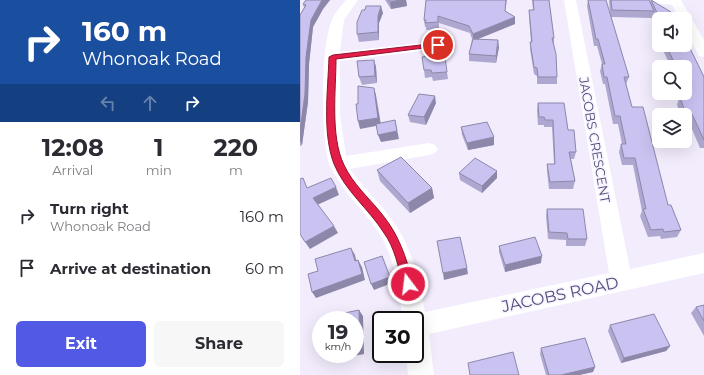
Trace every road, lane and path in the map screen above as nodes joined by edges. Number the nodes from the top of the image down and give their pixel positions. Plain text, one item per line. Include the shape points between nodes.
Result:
1 (352, 0) edge
2 (570, 0) edge
3 (656, 0) edge
4 (438, 45) dead end
5 (704, 53) edge
6 (333, 57) junction
7 (429, 148) dead end
8 (338, 164) junction
9 (704, 263) edge
10 (621, 281) junction
11 (413, 311) edge
12 (424, 320) edge
13 (420, 363) edge
14 (421, 375) edge

1 - 6 street via 338,19
2 - 10 street, JACOBS CRESCENT
3 - 5 street via 676,3
4 - 6 street
6 - 8 street via 333,142
7 - 8 street
8 - 11 street via 350,184 388,230 398,249
9 - 10 street, JACOBS ROAD
10 - 12 street, JACOBS ROAD
13 - 14 street

